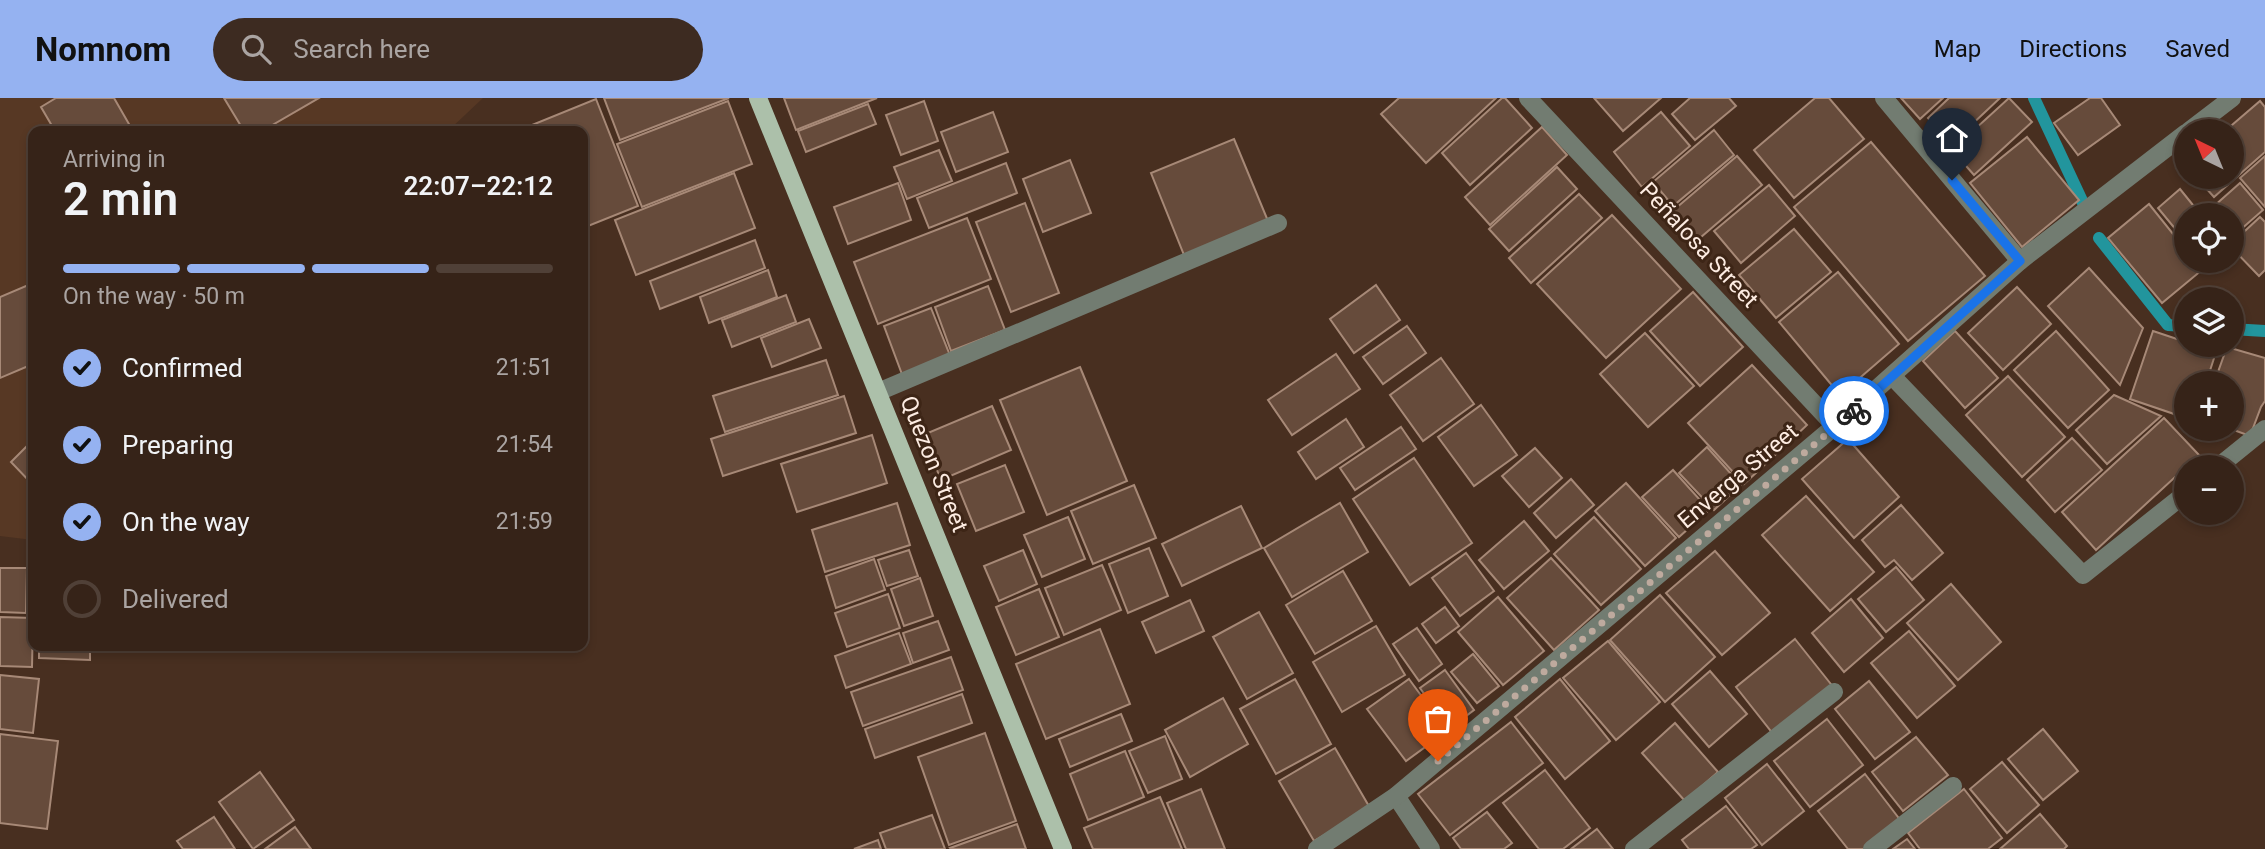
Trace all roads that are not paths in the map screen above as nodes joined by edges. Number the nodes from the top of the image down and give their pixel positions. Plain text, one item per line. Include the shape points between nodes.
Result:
1 (758, 98) edge
2 (1528, 98) edge
3 (1884, 98) edge
4 (2232, 98) edge
5 (2204, 119) edge
6 (2174, 142) edge
7 (1278, 223) dead end
8 (2020, 261) junction
9 (1893, 377) junction
10 (878, 392) junction
11 (1835, 426) junction
12 (2265, 429) edge
13 (2233, 455) edge
14 (2174, 503) edge
15 (1834, 692) dead end
16 (1953, 786) dead end
17 (1396, 796) junction
18 (1063, 849) edge
19 (1317, 849) edge
20 (1431, 849) edge
21 (1634, 849) edge
22 (1872, 849) edge

1 - 10 main road, Quezon Street
2 - 11 street, Peñalosa Street
3 - 8 street
4 - 5 street, Enverga Street
6 - 8 street, Enverga Street
7 - 10 street
8 - 9 street, Enverga Street
9 - 11 street, Enverga Street
9 - 14 street via 2083,575
10 - 18 main road, Quezon Street
11 - 17 street, Enverga Street
12 - 13 street
15 - 21 street
16 - 22 street
17 - 19 street, Enverga Street
17 - 20 street

